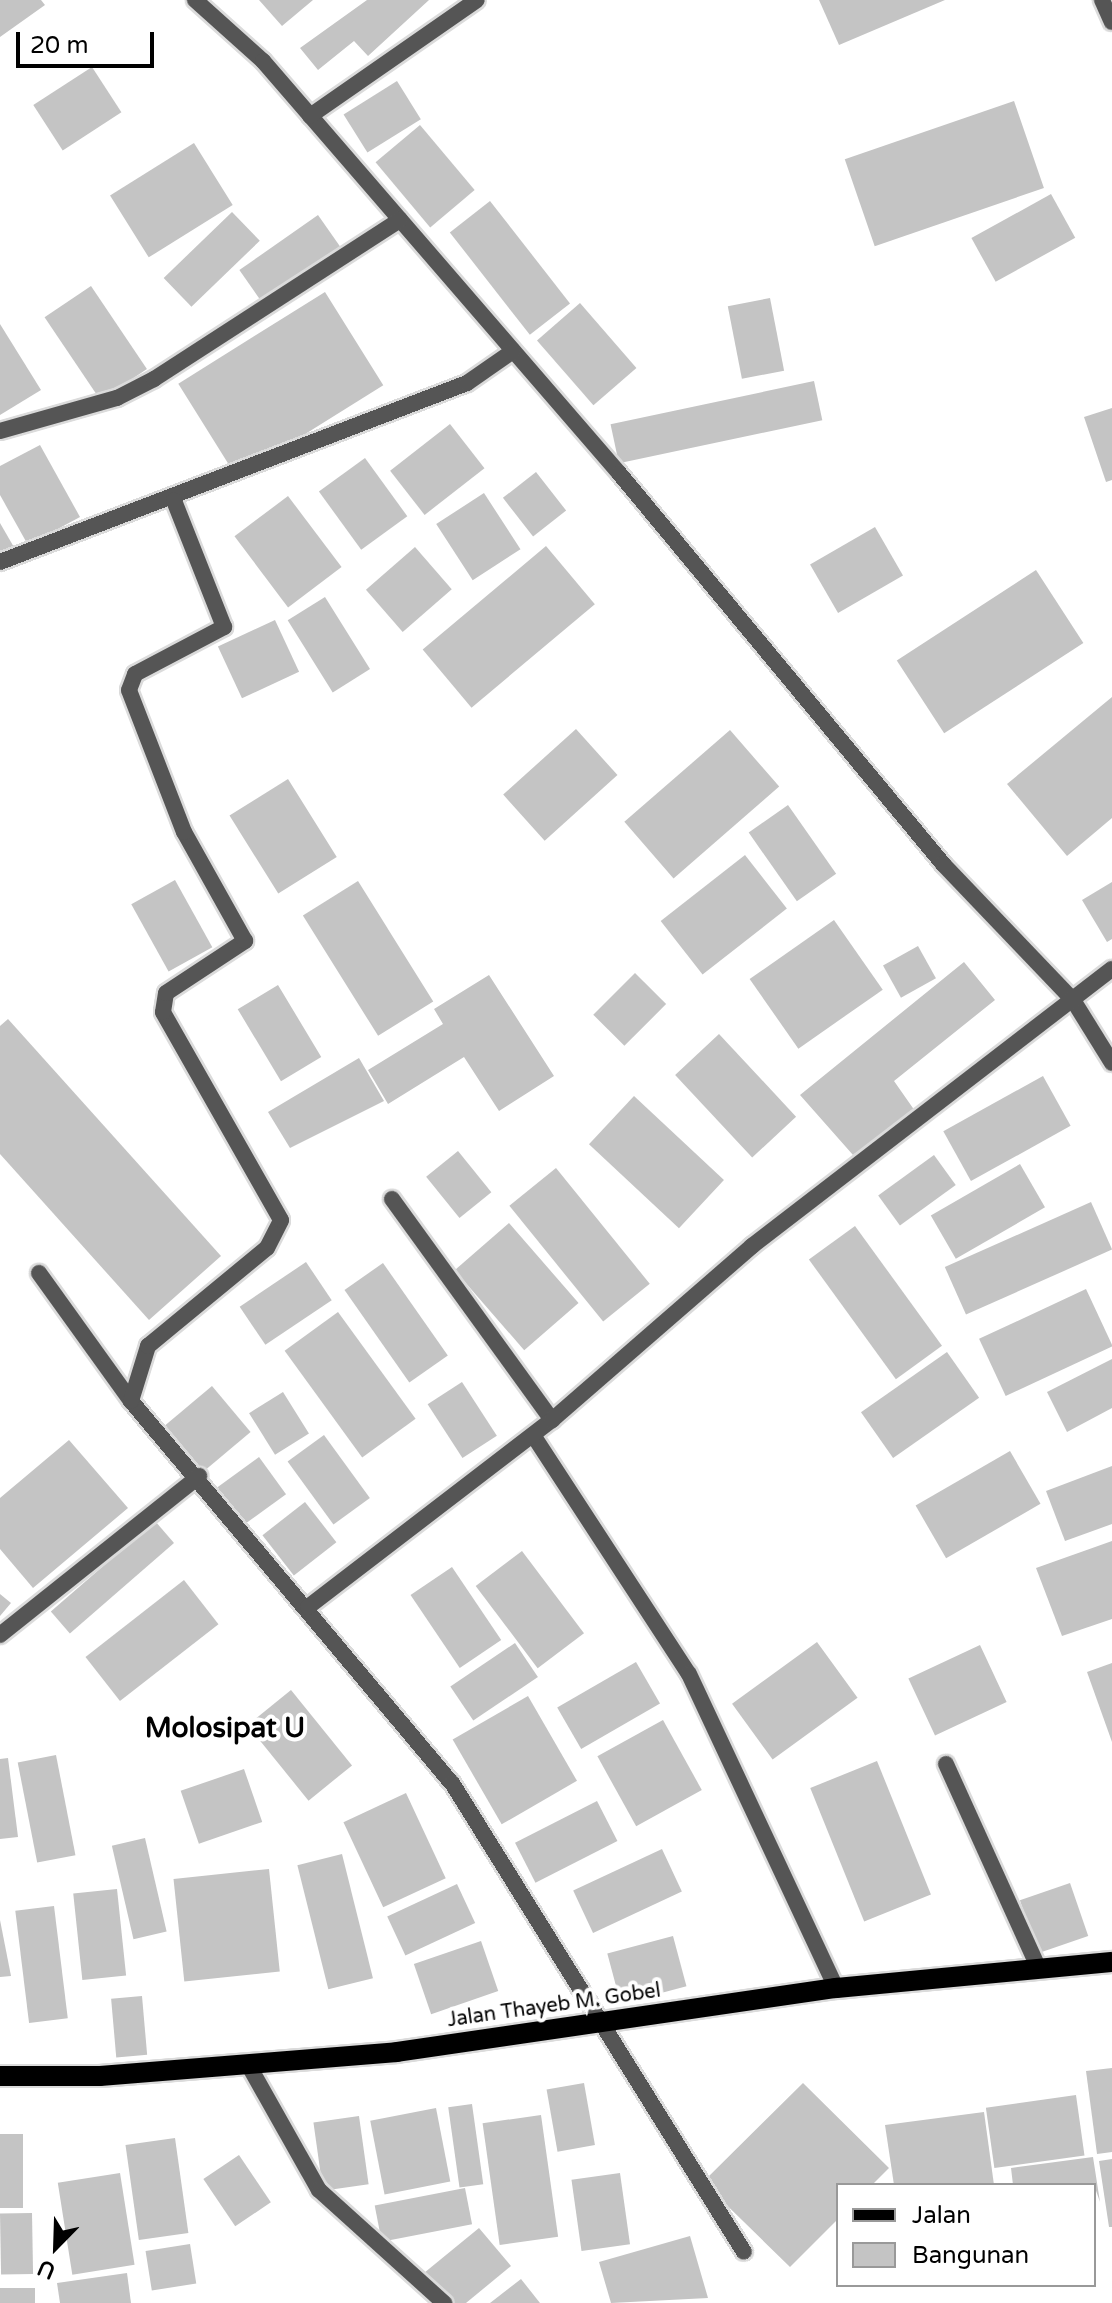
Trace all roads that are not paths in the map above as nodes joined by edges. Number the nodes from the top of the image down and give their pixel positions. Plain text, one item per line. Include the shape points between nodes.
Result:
1 (195, 0) edge
2 (477, 0) edge
3 (1102, 0) edge
4 (1112, 22) edge
5 (310, 116) junction
6 (400, 220) junction
7 (513, 351) junction
8 (0, 431) edge
9 (174, 501) junction
10 (0, 562) edge
11 (1112, 969) edge
12 (1073, 1000) junction
13 (1112, 1063) edge
14 (392, 1199) dead end
15 (39, 1273) dead end
16 (131, 1401) junction
17 (552, 1420) junction
18 (533, 1435) junction
19 (199, 1476) junction
20 (308, 1607) junction
21 (0, 1635) edge
22 (946, 1764) dead end
23 (1112, 1962) edge
24 (1039, 1969) junction
25 (836, 1988) junction
26 (602, 2025) junction
27 (249, 2066) junction
28 (0, 2076) edge
29 (744, 2252) dead end
30 (444, 2303) edge

1 - 5 street
2 - 5 street
3 - 4 street
5 - 6 street
6 - 7 street
6 - 8 street via 154,379 117,398
7 - 9 street via 467,383
7 - 12 street via 943,864
9 - 10 street
9 - 16 street via 224,627 135,674 129,690 184,832 245,941 166,993 163,1012 281,1220 267,1248 148,1346
11 - 12 street
12 - 13 street
12 - 17 street via 752,1246
14 - 17 street
15 - 16 street
16 - 19 street
17 - 18 street
18 - 20 street
18 - 25 street via 689,1674
19 - 20 street
19 - 21 street
20 - 26 street via 452,1783
22 - 24 street
23 - 24 main road, Jalan Thayeb M. Gobel
24 - 25 main road, Jalan Thayeb M. Gobel
25 - 26 main road, Jalan Thayeb M. Gobel
26 - 27 main road, Jalan Thayeb M. Gobel
26 - 29 street
27 - 28 main road, Jalan Thayeb M. Gobel
27 - 30 street via 319,2190

